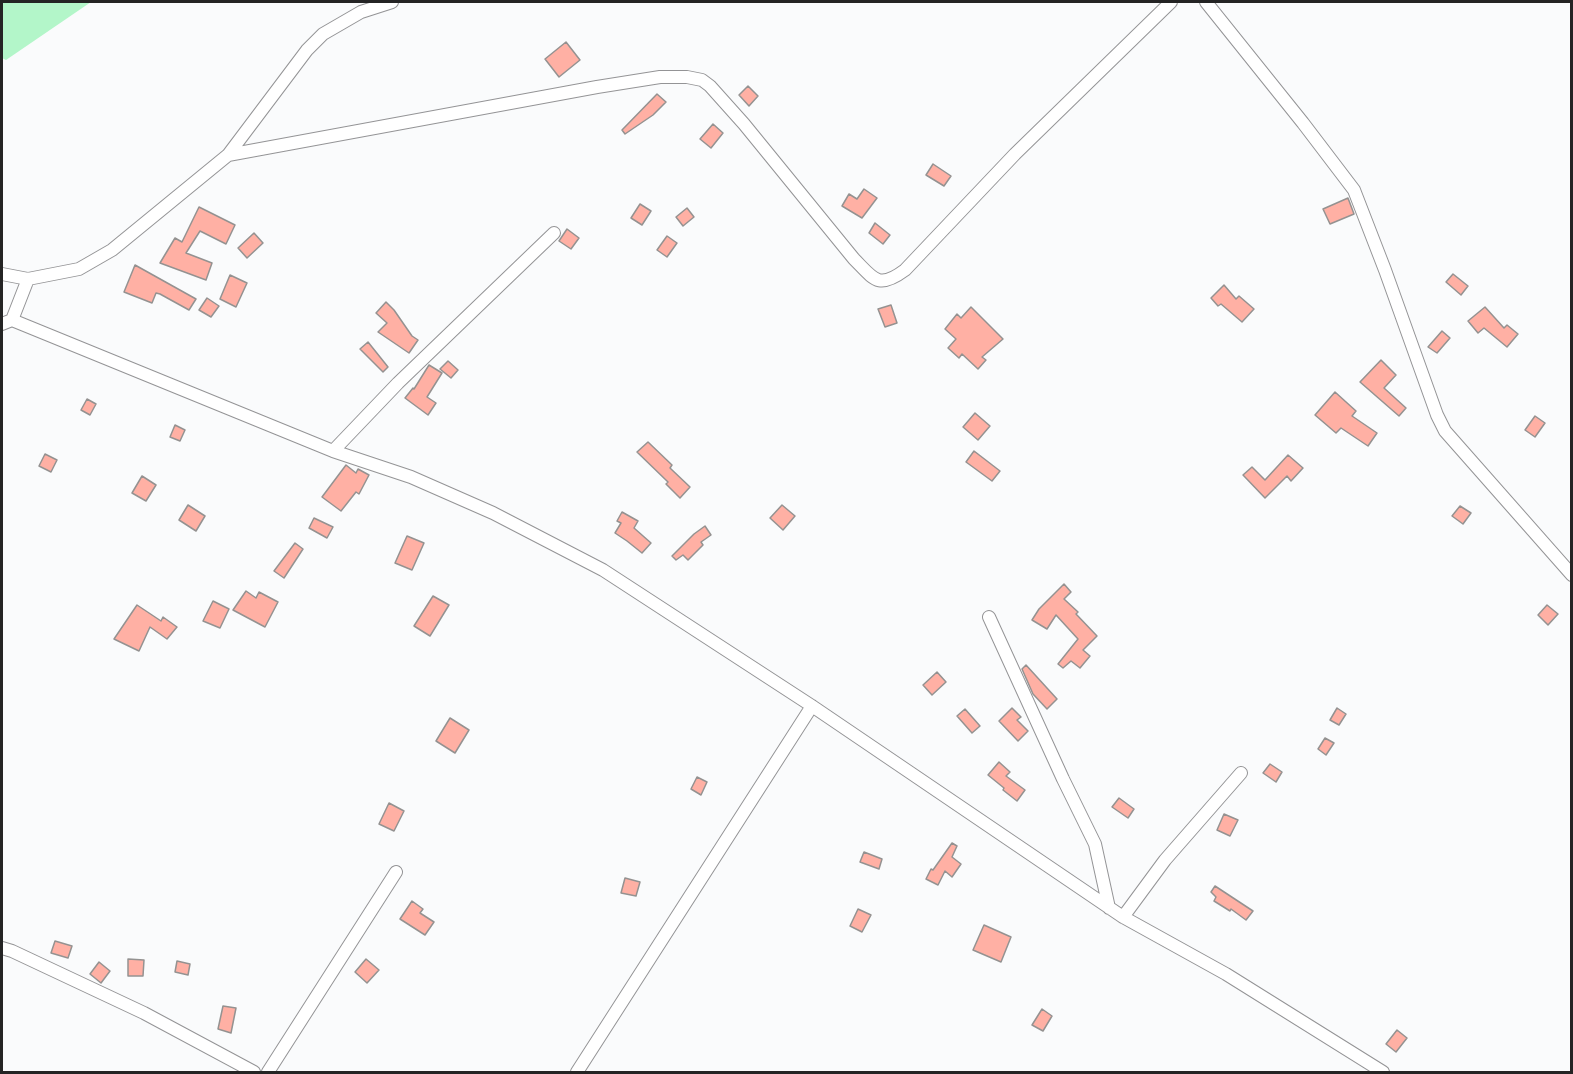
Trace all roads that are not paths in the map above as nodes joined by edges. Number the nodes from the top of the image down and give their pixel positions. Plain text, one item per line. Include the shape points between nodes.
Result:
1 (392, 2) edge
2 (1171, 2) edge
3 (1206, 2) edge
4 (228, 155) junction
5 (554, 233) dead end
6 (2, 274) edge
7 (28, 279) junction
8 (7, 322) edge
9 (333, 451) junction
10 (1572, 575) edge
11 (989, 617) dead end
12 (812, 706) junction
13 (1241, 773) dead end
14 (396, 872) dead end
15 (1109, 908) junction
16 (1123, 917) junction
17 (2, 948) edge
18 (254, 1072) edge
19 (268, 1072) edge
20 (577, 1072) edge
21 (1383, 1072) edge

1 - 4 street via 361,12 323,34
2 - 4 street via 1015,154 904,270 884,282 874,279 854,259 710,86 687,77 597,87
3 - 10 street via 1354,190 1445,431
4 - 7 street via 112,250 79,268
5 - 9 street
6 - 7 street
7 - 8 street
8 - 9 street
9 - 12 street via 411,477 482,508 603,570
11 - 15 street via 1095,844
12 - 15 street
12 - 20 street
13 - 16 street via 1165,860
14 - 19 street
15 - 16 street
16 - 21 street via 1226,974
17 - 18 street via 144,1013

